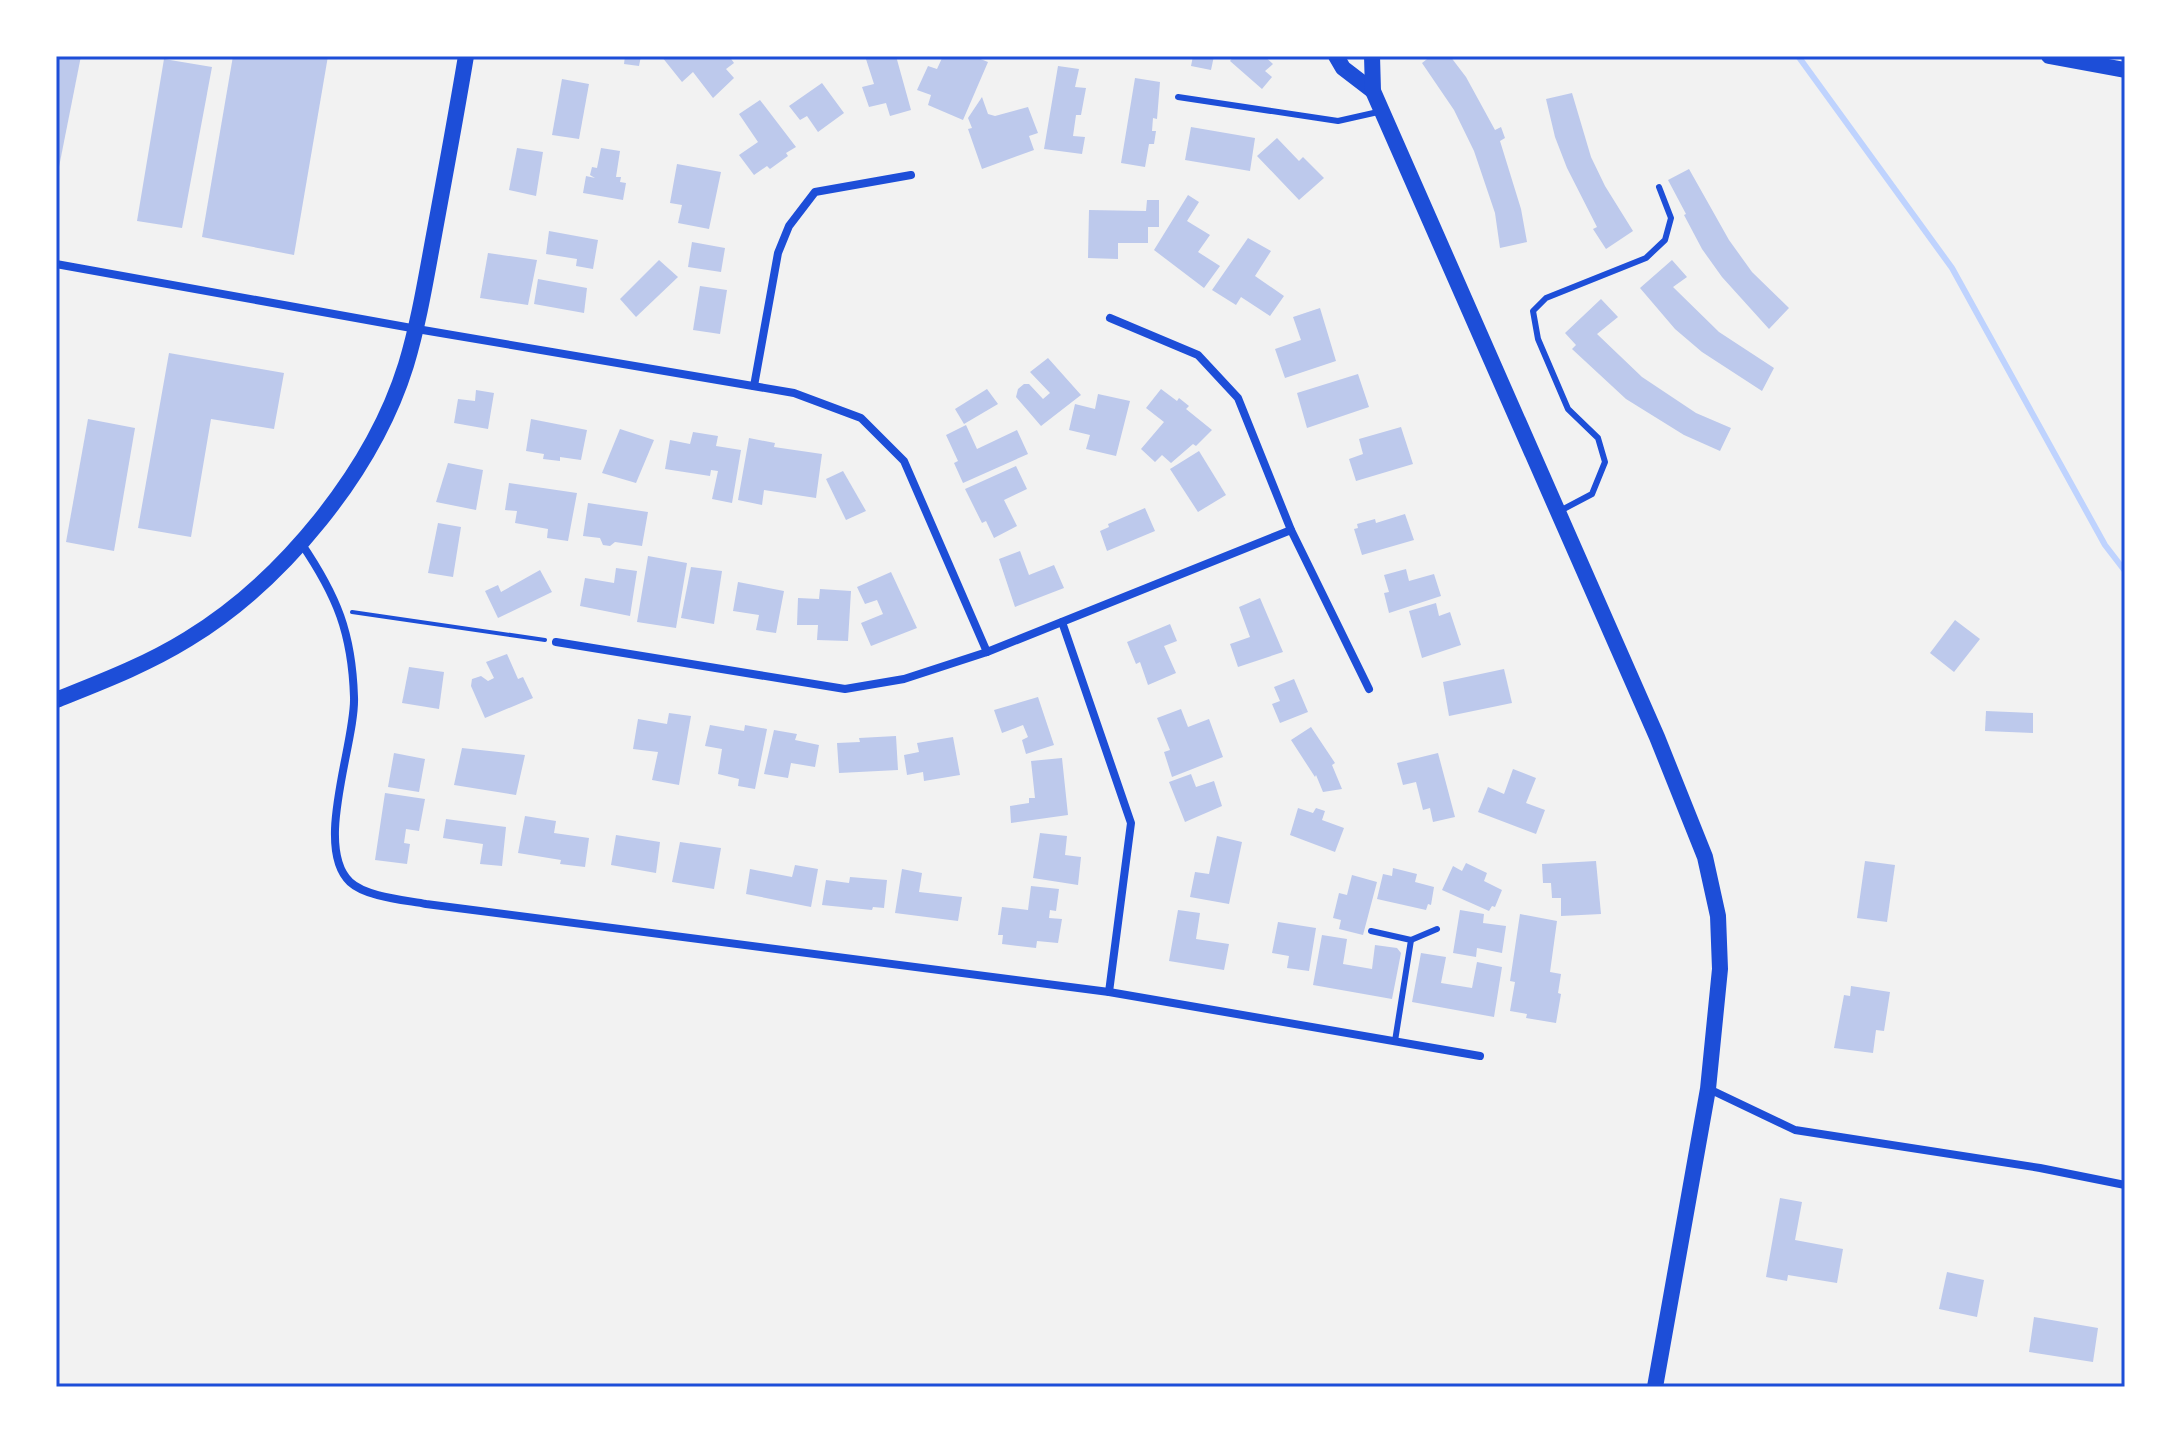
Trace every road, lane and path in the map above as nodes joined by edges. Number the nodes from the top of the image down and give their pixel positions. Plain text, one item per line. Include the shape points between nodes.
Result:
1 (466, 56) edge
2 (1336, 56) edge
3 (1372, 56) edge
4 (2049, 56) edge
5 (2125, 70) edge
6 (1373, 91) junction
7 (1178, 97) dead end
8 (1382, 111) junction
9 (911, 175) dead end
10 (1659, 187) dead end
11 (56, 264) edge
12 (1110, 318) dead end
13 (417, 329) junction
14 (754, 386) junction
15 (1558, 512) junction
16 (1291, 530) junction
17 (301, 543) junction
18 (340, 610) junction
19 (1062, 622) junction
20 (556, 642) joint
21 (987, 652) junction
22 (1369, 689) dead end
23 (56, 700) edge
24 (1437, 929) dead end
25 (1371, 931) dead end
26 (1411, 940) junction
27 (1109, 992) junction
28 (1395, 1041) junction
29 (1480, 1056) dead end
30 (1708, 1089) junction
31 (2125, 1185) edge
32 (1655, 1387) edge

1 - 13 main road
2 - 6 main road
3 - 6 main road
4 - 5 main road
6 - 8 main road
7 - 8 lane via 1338,121
8 - 15 main road
9 - 14 street via 815,192 789,226 778,253
10 - 15 lane via 1671,218 1665,240 1646,258 1546,298 1533,311 1538,339 1568,409 1598,438 1605,462 1592,494
11 - 13 street
12 - 16 street via 1198,355 1238,398
13 - 14 street
13 - 17 main road via 386,420
14 - 21 street via 794,393 861,418 904,461
15 - 30 main road via 1705,857 1718,916 1720,969
16 - 19 street
16 - 22 street
17 - 18 street
17 - 23 main road via 245,596 187,640
18 - 20 path
18 - 27 street via 355,700 335,840 350,882 374,894
19 - 21 street
19 - 27 street via 1131,823
20 - 21 street via 845,689 904,679
24 - 26 lane
25 - 26 lane
26 - 28 lane
27 - 28 street
28 - 29 street
30 - 31 street via 1795,1130
30 - 32 main road

